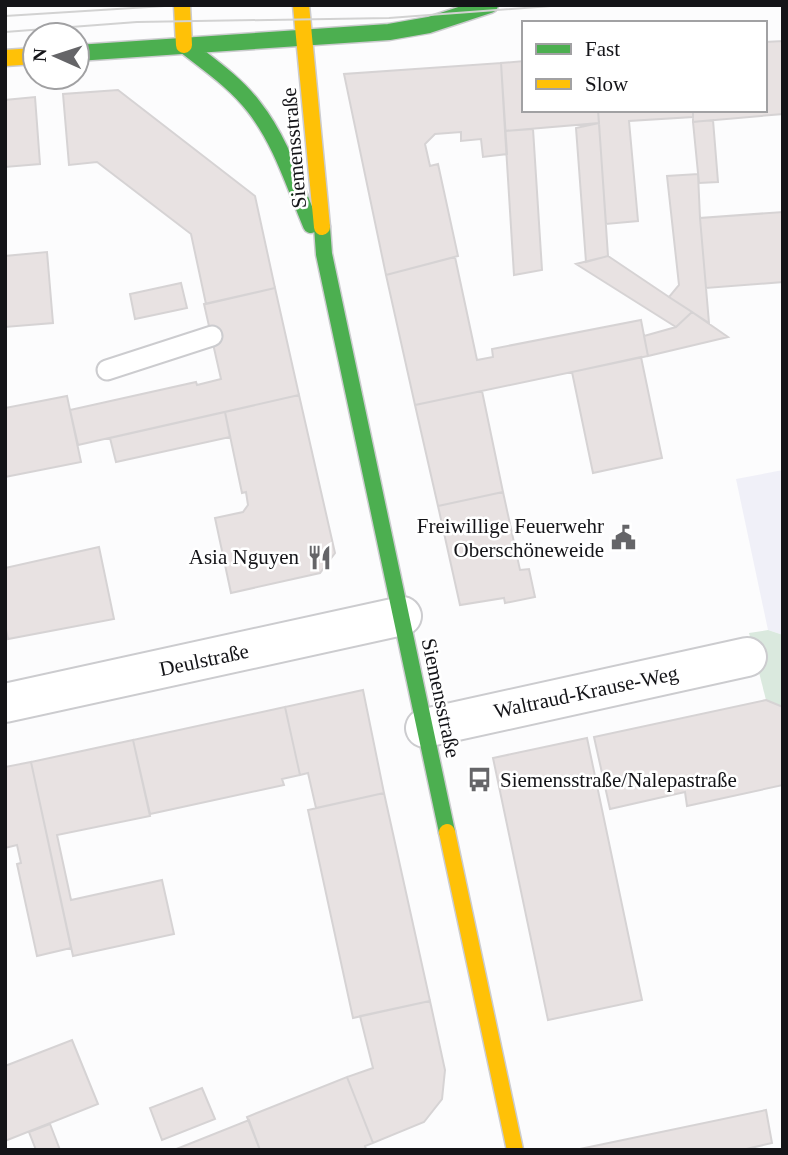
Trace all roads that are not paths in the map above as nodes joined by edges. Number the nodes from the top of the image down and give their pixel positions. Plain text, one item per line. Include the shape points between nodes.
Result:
1 (182, 5) edge
2 (301, 5) edge
3 (490, 5) edge
4 (320, 13) dead end
5 (305, 37) junction
6 (184, 45) junction
7 (91, 52) edge
8 (324, 254) junction
9 (212, 336) dead end
10 (107, 370) dead end
11 (402, 617) junction
12 (747, 657) dead end
13 (5, 703) edge
14 (425, 728) junction
15 (516, 1150) edge

1 - 6 main road
2 - 5 main road, Siemensstraße
3 - 5 main road via 408,30
4 - 5 main road
5 - 6 main road
5 - 8 main road, Siemensstraße
6 - 7 main road
6 - 8 main road, Siemensstraße via 242,94 266,125
8 - 11 main road, Siemensstraße
9 - 10 lane
11 - 13 street, Deulstraße
11 - 14 main road, Siemensstraße
12 - 14 street, Waltraud-Krause-Weg
14 - 15 main road, Siemensstraße

